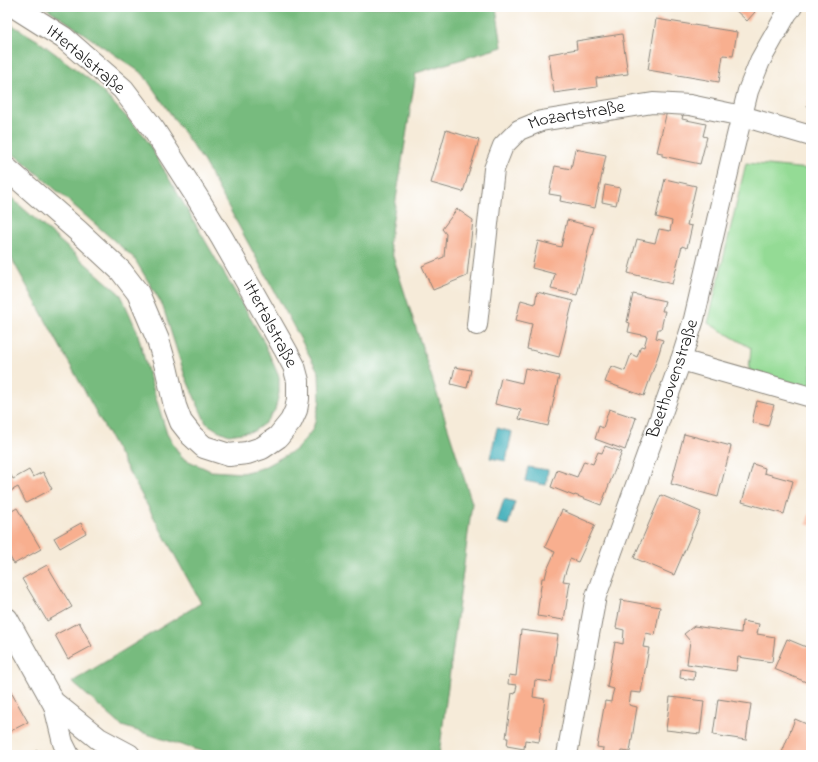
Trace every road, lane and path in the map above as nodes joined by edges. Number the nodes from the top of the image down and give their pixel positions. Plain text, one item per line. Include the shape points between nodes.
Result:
1 (15, 7) edge
2 (792, 7) edge
3 (742, 116) junction
4 (811, 136) edge
5 (7, 169) edge
6 (477, 324) dead end
7 (681, 360) junction
8 (811, 396) edge
9 (7, 619) edge
10 (52, 702) junction
11 (69, 755) edge
12 (129, 755) edge
13 (567, 755) edge

1 - 5 main road, Ittertalstraße via 64,38 123,89 154,130 206,211 294,366 298,380 296,410 278,437 262,448 229,455 204,447 192,436 181,422 158,340 138,293 121,271
2 - 3 street, Beethovenstraße via 786,13 760,61 748,91
3 - 4 street, Mozartstraße
3 - 6 street, Mozartstraße via 690,105 653,103 541,122 519,130 503,146 494,169
3 - 7 street, Beethovenstraße via 694,318
7 - 8 street
7 - 13 street, Beethovenstraße via 596,596
9 - 10 main road
10 - 11 street via 63,743
10 - 12 main road via 99,739

